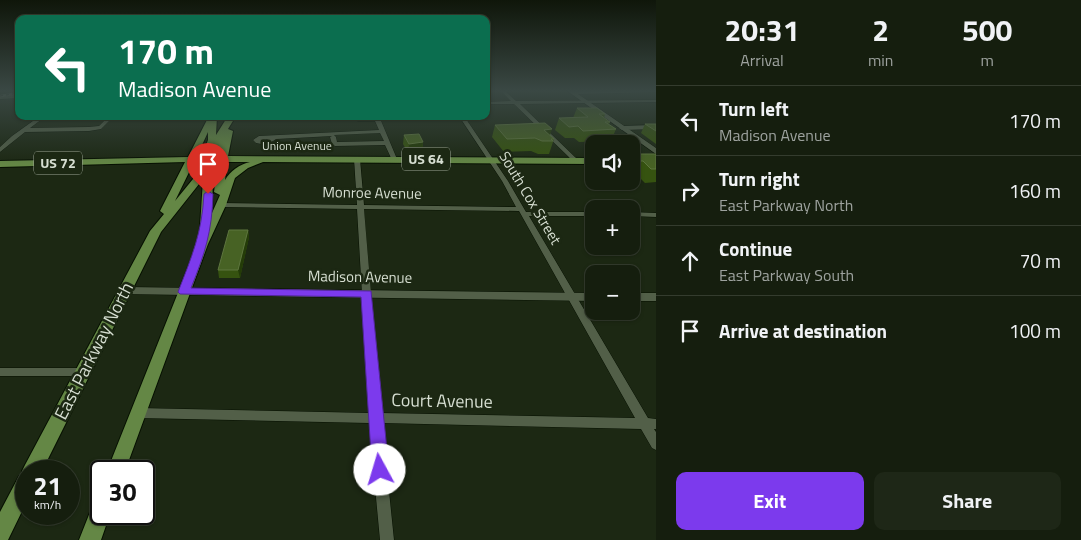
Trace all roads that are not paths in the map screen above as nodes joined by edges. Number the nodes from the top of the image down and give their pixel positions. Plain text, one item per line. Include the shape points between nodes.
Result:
1 (529, 115) edge
2 (604, 115) edge
3 (39, 120) edge
4 (108, 120) edge
5 (211, 120) edge
6 (213, 120) edge
7 (230, 120) edge
8 (232, 120) edge
9 (378, 120) edge
10 (464, 120) edge
11 (231, 127) junction
12 (656, 127) edge
13 (622, 128) junction
14 (26, 130) junction
15 (383, 131) junction
16 (275, 137) dead end
17 (334, 137) dead end
18 (199, 142) junction
19 (388, 143) junction
20 (0, 150) edge
21 (656, 152) edge
22 (222, 158) junction
23 (194, 159) junction
24 (272, 159) junction
25 (357, 159) junction
26 (394, 159) junction
27 (144, 160) junction
28 (492, 160) junction
29 (575, 160) junction
30 (585, 160) edge
31 (0, 164) edge
32 (180, 181) junction
33 (222, 205) junction
34 (360, 206) junction
35 (523, 211) junction
36 (585, 214) edge
37 (640, 214) edge
38 (656, 215) edge
39 (210, 225) junction
40 (156, 231) junction
41 (202, 244) junction
42 (125, 291) junction
43 (184, 292) junction
44 (366, 294) junction
45 (573, 296) junction
46 (585, 297) edge
47 (640, 297) edge
48 (656, 298) edge
49 (0, 369) edge
50 (84, 372) junction
51 (138, 414) junction
52 (375, 417) junction
53 (650, 424) edge
54 (656, 444) edge
55 (38, 460) edge
56 (120, 460) edge
57 (15, 504) edge
58 (95, 525) edge
59 (0, 533) edge
60 (90, 540) edge
61 (387, 540) edge

1 - 29 street
2 - 13 street
3 - 14 street
4 - 14 street via 101,127 89,129
5 - 18 main road
6 - 40 main road via 212,140 198,180
7 - 41 main road via 218,140 208,175 209,205
8 - 11 main road
9 - 15 street
10 - 28 street, South Cox Street
11 - 22 main road
11 - 24 main road via 230,144 233,148
12 - 13 street
13 - 21 street
14 - 20 street
15 - 16 street
15 - 19 street
17 - 19 street via 336,144
18 - 23 main road
18 - 27 main road via 186,151
19 - 26 street
22 - 23 main road, Union Avenue / US 64, bridge
22 - 24 main road, Union Avenue / US 64
22 - 39 main road via 220,189
23 - 27 main road, Union Avenue / US 72
23 - 32 main road
24 - 25 main road, Union Avenue / US 64
24 - 33 main road, US 64 via 237,171 231,177
25 - 26 main road, Union Avenue / US 64
25 - 34 street
26 - 28 main road, Union Avenue / US 64
27 - 31 main road, Union Avenue / US 72
27 - 32 main road via 174,170
28 - 29 main road, Union Avenue / US 64
28 - 35 street, South Cox Street
29 - 30 main road, Union Avenue / US 64
32 - 40 main road
33 - 34 street, Monroe Avenue
33 - 39 main road, US 64
34 - 35 street, Monroe Avenue
34 - 44 street
35 - 36 street, Monroe Avenue
35 - 45 street, South Cox Street
37 - 38 street
39 - 41 main road, US 64
40 - 42 main road, East Parkway North
41 - 43 main road, US 64
42 - 43 street, Madison Avenue
42 - 50 main road, East Parkway North
43 - 44 street, Madison Avenue
43 - 51 main road, US 64
44 - 45 street, Madison Avenue
44 - 52 street
45 - 46 street, Madison Avenue
45 - 53 street, South Cox Street
47 - 48 street
49 - 50 street
50 - 55 main road, East Parkway North
51 - 52 street, Court Avenue
51 - 56 main road, US 64
52 - 53 street, Court Avenue
52 - 61 street
53 - 54 street, South Cox Street
57 - 59 main road
58 - 60 main road

